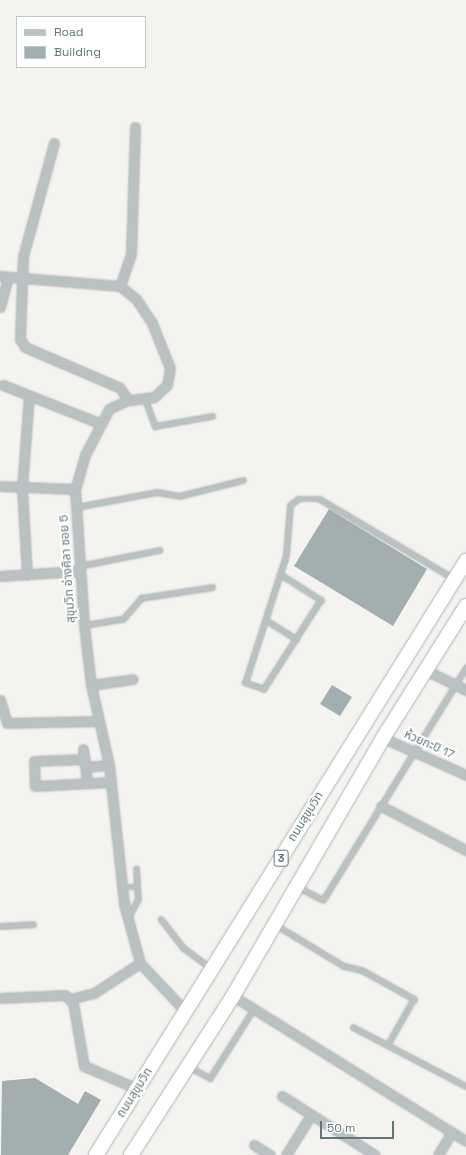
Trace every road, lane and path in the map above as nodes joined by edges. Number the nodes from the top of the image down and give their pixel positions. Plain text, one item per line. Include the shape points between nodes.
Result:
1 (136, 127) dead end
2 (54, 144) dead end
3 (4, 277) edge
4 (22, 278) junction
5 (120, 286) junction
6 (0, 307) edge
7 (3, 385) dead end
8 (29, 395) junction
9 (145, 398) junction
10 (128, 400) junction
11 (212, 416) dead end
12 (99, 423) junction
13 (243, 480) dead end
14 (0, 486) edge
15 (22, 488) junction
16 (75, 489) junction
17 (76, 507) junction
18 (158, 550) dead end
19 (466, 561) edge
20 (78, 569) junction
21 (280, 574) junction
22 (27, 575) junction
23 (0, 576) edge
24 (455, 579) junction
25 (212, 587) dead end
26 (466, 606) edge
27 (266, 620) junction
28 (84, 625) junction
29 (296, 639) junction
30 (466, 668) edge
31 (425, 670) junction
32 (133, 679) dead end
33 (91, 685) junction
34 (455, 686) junction
35 (466, 690) edge
36 (0, 700) edge
37 (99, 721) junction
38 (383, 738) junction
39 (415, 753) junction
40 (84, 758) junction
41 (109, 766) junction
42 (466, 775) edge
43 (111, 782) junction
44 (87, 783) junction
45 (381, 806) junction
46 (466, 850) edge
47 (136, 870) dead end
48 (296, 886) junction
49 (122, 887) junction
50 (137, 887) junction
51 (128, 918) junction
52 (161, 919) dead end
53 (33, 924) dead end
54 (274, 924) junction
55 (0, 926) edge
56 (140, 963) junction
57 (212, 969) junction
58 (233, 996) junction
59 (0, 998) edge
60 (70, 999) junction
61 (254, 1008) junction
62 (186, 1012) junction
63 (352, 1027) dead end
64 (388, 1045) junction
65 (187, 1065) junction
66 (466, 1086) edge
67 (138, 1089) junction
68 (282, 1096) dead end
69 (311, 1115) junction
70 (452, 1132) junction
71 (466, 1141) edge
72 (254, 1145) dead end
73 (96, 1155) edge
74 (131, 1155) edge
75 (270, 1155) edge
76 (286, 1155) edge
77 (375, 1155) edge
78 (438, 1155) edge

1 - 5 street via 131,254
2 - 4 street via 23,256
3 - 4 street
3 - 6 street
4 - 5 street
4 - 10 street via 21,342 120,388
5 - 9 street, สุขุมวิท อ่างศิลา ซอย 5 via 136,299 152,324 170,368 167,385 154,397
7 - 8 street
8 - 12 street
8 - 15 street
9 - 10 street, สุขุมวิท อ่างศิลา ซอย 5
9 - 11 lane via 155,426
10 - 12 street, สุขุมวิท อ่างศิลา ซอย 5 via 109,409
12 - 16 street, สุขุมวิท อ่างศิลา ซอย 5
13 - 17 lane via 179,496 157,492
14 - 15 street
15 - 16 street
15 - 22 street
16 - 17 street, สุขุมวิท อ่างศิลา ซอย 5
17 - 20 street, สุขุมวิท อ่างศิลา ซอย 5
18 - 20 lane
19 - 24 highway, ถนนสุขุมวิท / 3
20 - 22 street
20 - 28 street, สุขุมวิท อ่างศิลา ซอย 5
21 - 24 lane via 286,555 290,505 298,499 310,497 320,499
21 - 27 lane
21 - 29 lane via 321,600
22 - 23 street
24 - 57 highway, ถนนสุขุมวิท / 3
25 - 28 lane via 141,598 123,619
26 - 31 highway, 3
27 - 29 lane
27 - 29 lane via 245,683 264,689
28 - 33 street, สุขุมวิท อ่างศิลา ซอย 5
30 - 34 lane
31 - 34 street
31 - 38 highway, 3
32 - 33 street
33 - 37 street, สุขุมวิท อ่างศิลา ซอย 5
34 - 35 street
34 - 39 lane
36 - 37 street via 7,722
37 - 41 street, สุขุมวิท อ่างศิลา ซอย 5
38 - 39 street, ห้วยกะปิ 17
38 - 48 highway, 3
39 - 42 street, ห้วยกะปิ 17
39 - 45 lane
40 - 41 street
40 - 44 street
40 - 44 street via 34,761 35,786
41 - 43 street, สุขุมวิท อ่างศิลา ซอย 5
43 - 44 street
43 - 49 street, สุขุมวิท อ่างศิลา ซอย 5
45 - 46 street
45 - 48 lane via 323,900
47 - 50 lane
48 - 54 highway, 3
49 - 50 lane
49 - 51 street, สุขุมวิท อ่างศิลา ซอย 5
50 - 51 lane via 138,899
51 - 56 street, สุขุมวิท อ่างศิลา ซอย 5
52 - 57 lane via 184,948
53 - 55 lane
54 - 58 highway, 3
54 - 64 lane via 344,966 362,970 414,1000
56 - 60 street via 94,993
56 - 62 street, สุขุมวิท อ่างศิลา ซอย 5
57 - 62 highway, ถนนสุขุมวิท / 3
58 - 61 street
58 - 65 highway, 3
59 - 60 street via 57,992
60 - 67 street via 84,1066
61 - 65 lane via 210,1078
61 - 70 street
62 - 67 highway, ถนนสุขุมวิท / 3
63 - 64 lane
64 - 66 lane
65 - 74 highway, 3
67 - 73 highway, ถนนสุขุมวิท / 3
68 - 69 street
69 - 76 street
69 - 77 street
70 - 71 street
70 - 78 street
72 - 75 street

